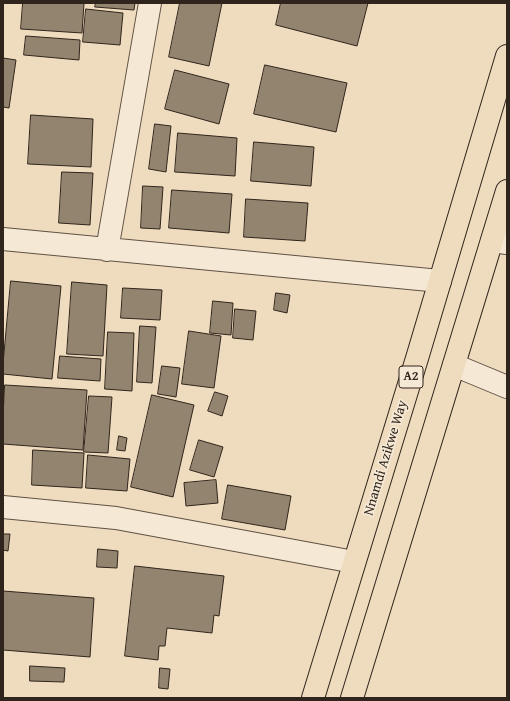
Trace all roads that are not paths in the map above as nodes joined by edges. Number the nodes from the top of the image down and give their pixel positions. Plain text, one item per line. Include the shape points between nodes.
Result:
1 (150, 3) edge
2 (507, 56) edge
3 (507, 191) edge
4 (3, 239) edge
5 (499, 242) edge
6 (107, 250) junction
7 (440, 281) junction
8 (454, 365) junction
9 (507, 387) edge
10 (3, 507) edge
11 (354, 562) junction
12 (313, 698) edge
13 (352, 698) edge

1 - 6 street
2 - 7 highway, Nnamdi Azikwe Way / A2
3 - 5 highway
4 - 6 street
5 - 8 highway
6 - 7 street
7 - 11 highway, Nnamdi Azikwe Way / A2
8 - 9 street
8 - 13 highway
10 - 11 street via 116,518
11 - 12 highway, Nnamdi Azikwe Way / A2

